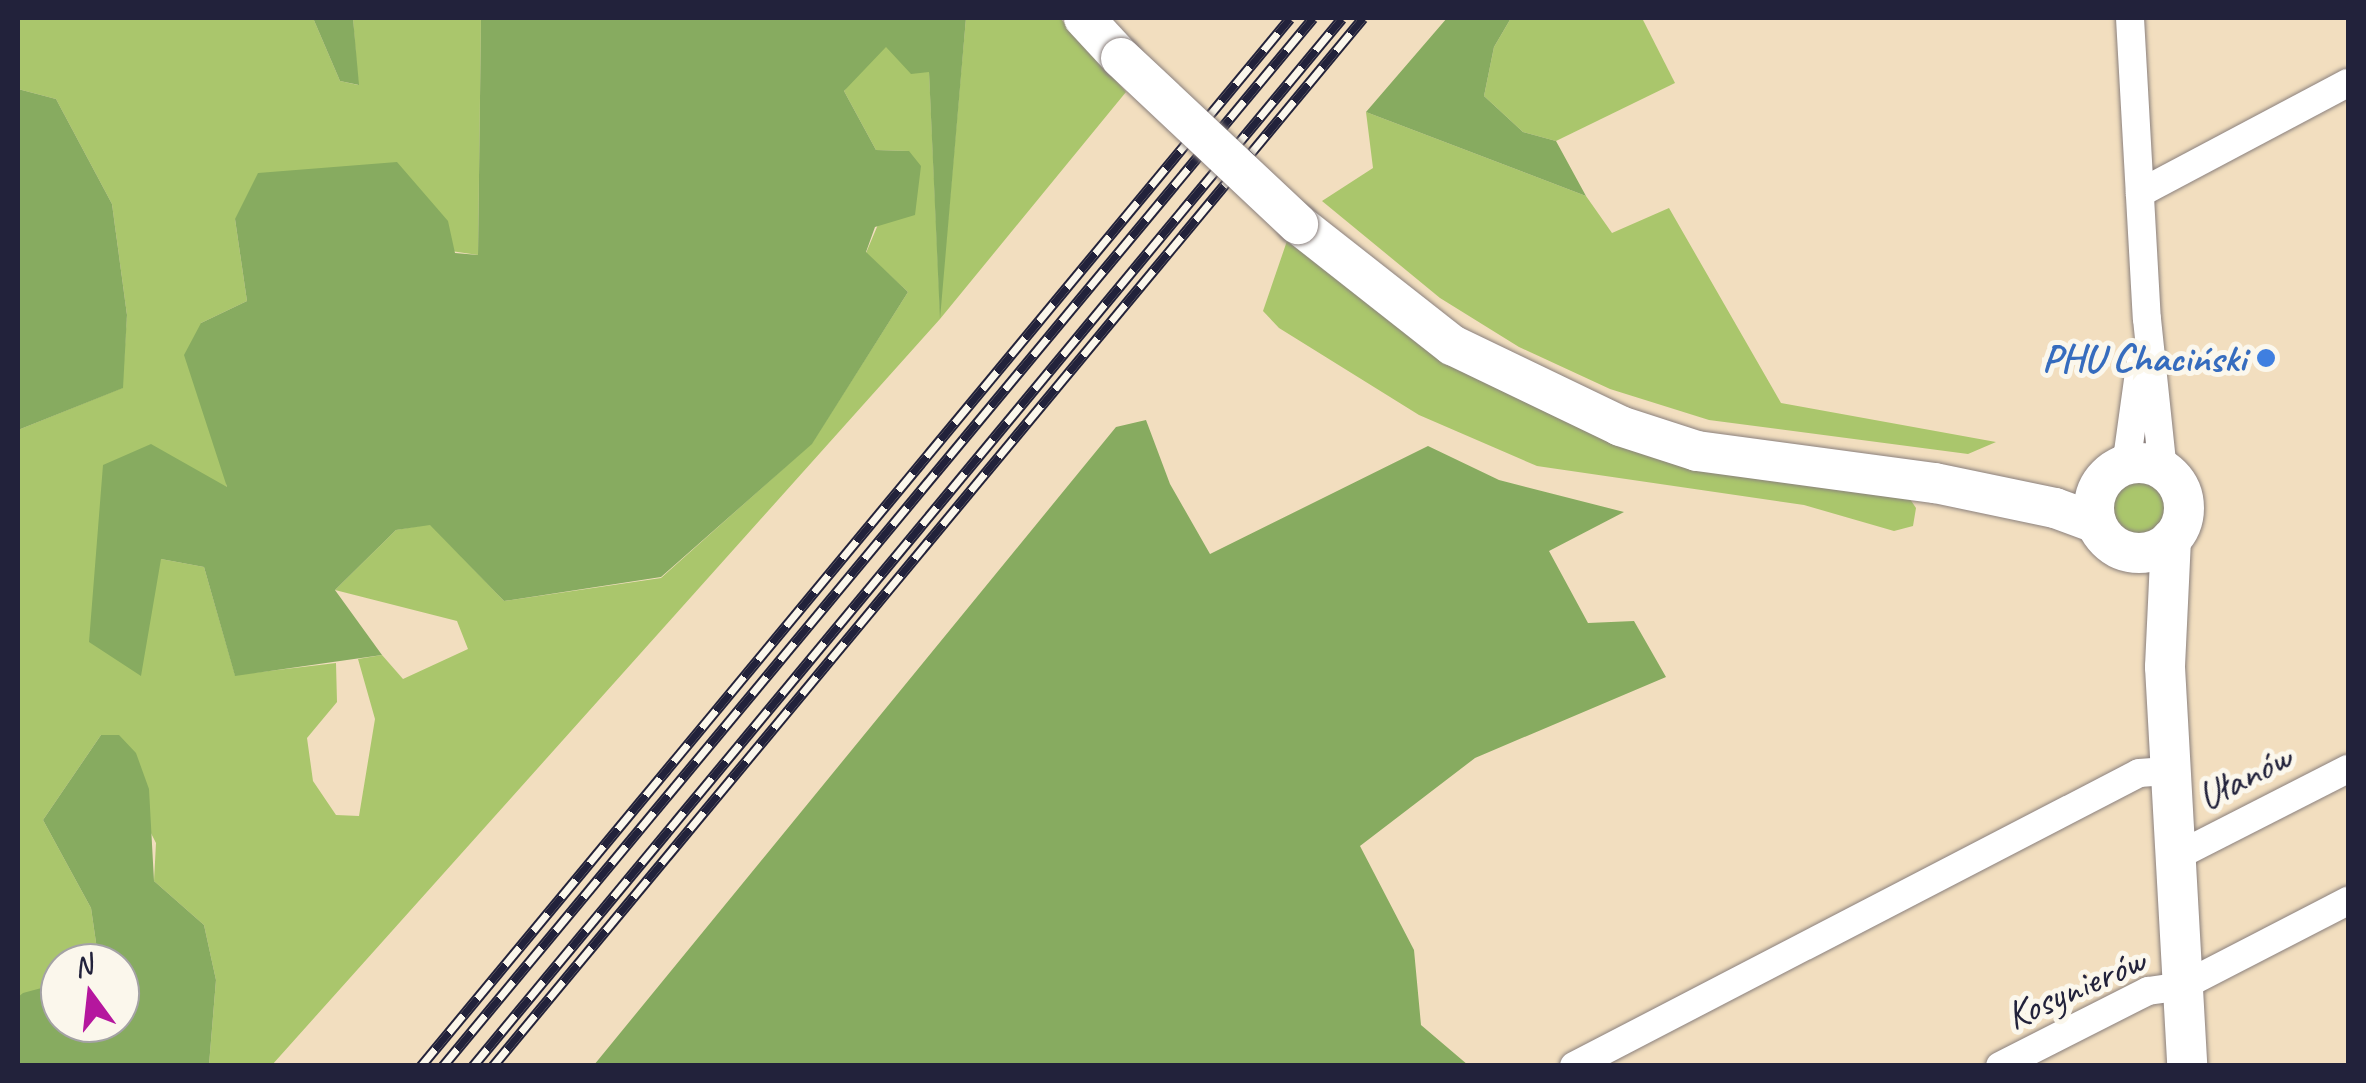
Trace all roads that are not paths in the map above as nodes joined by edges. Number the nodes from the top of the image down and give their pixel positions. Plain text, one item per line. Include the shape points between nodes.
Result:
1 (1084, 18) edge
2 (2130, 18) edge
3 (2348, 82) edge
4 (2140, 193) junction
5 (2147, 320) junction
6 (2163, 470) junction
7 (2111, 474) junction
8 (1934, 483) junction
9 (2096, 523) junction
10 (2171, 539) junction
11 (2130, 552) junction
12 (2166, 667) junction
13 (2348, 768) edge
14 (2171, 770) junction
15 (2176, 858) junction
16 (2348, 901) edge
17 (2183, 986) junction
18 (1574, 1066) edge
19 (2000, 1066) edge
20 (2187, 1066) edge

1 - 8 street, bridge via 1298,224 1452,345 1560,402 1697,451
2 - 4 street
3 - 4 street
4 - 5 street
5 - 6 street
5 - 7 street via 2130,441
6 - 7 street via 2142,463
6 - 10 street via 2182,497 2182,519
7 - 8 street
7 - 9 street via 2094,502
8 - 9 street
9 - 11 street via 2110,542
10 - 11 street via 2152,551
10 - 12 street
11 - 12 street
12 - 14 street
13 - 15 street, Ułanów
14 - 15 street
14 - 18 street via 2139,773
15 - 17 street
16 - 17 street, Kosynierów
17 - 19 street, Kosynierów via 2148,992
17 - 20 street

